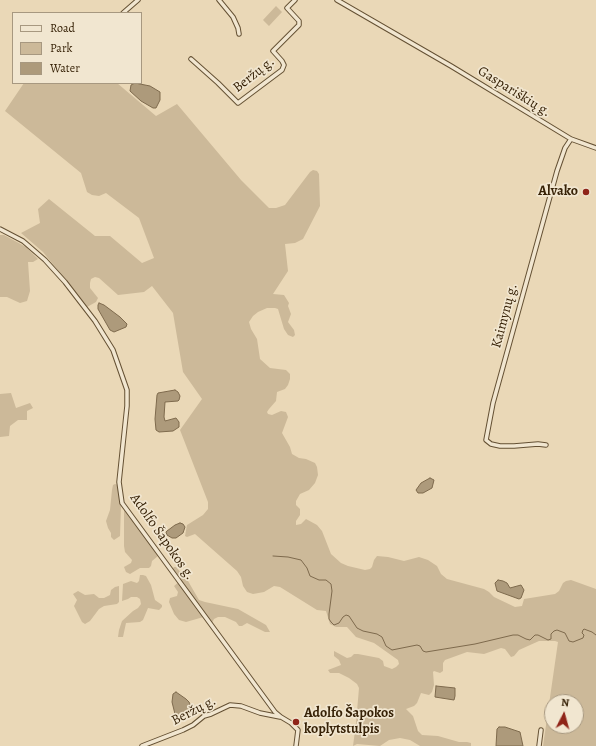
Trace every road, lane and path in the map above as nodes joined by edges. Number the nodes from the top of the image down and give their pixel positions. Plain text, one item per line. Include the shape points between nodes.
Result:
1 (138, 0) edge
2 (219, 0) edge
3 (295, 0) edge
4 (337, 0) edge
5 (124, 12) edge
6 (239, 34) dead end
7 (191, 59) dead end
8 (570, 139) junction
9 (596, 148) edge
10 (0, 229) edge
11 (546, 445) dead end
12 (281, 718) junction
13 (541, 730) dead end
14 (142, 746) edge
15 (296, 746) edge
16 (539, 746) edge

1 - 5 street
2 - 6 street via 233,17
3 - 7 street, Beržų g. via 287,8 299,21 299,25 273,52 284,65 282,70 238,103
4 - 8 street, Gaspariškių g.
8 - 9 street, Gaspariškių g.
8 - 11 street, Kaimynų g. via 557,172 493,403 486,440 500,446
10 - 12 street, Adolfo Šapokos g. via 23,241 45,260 95,321 113,350 127,390 119,482 122,503
12 - 14 street, Beržų g. via 230,705 204,716 183,730
12 - 15 street, Adolfo Šapokos g. via 298,730
13 - 16 street

